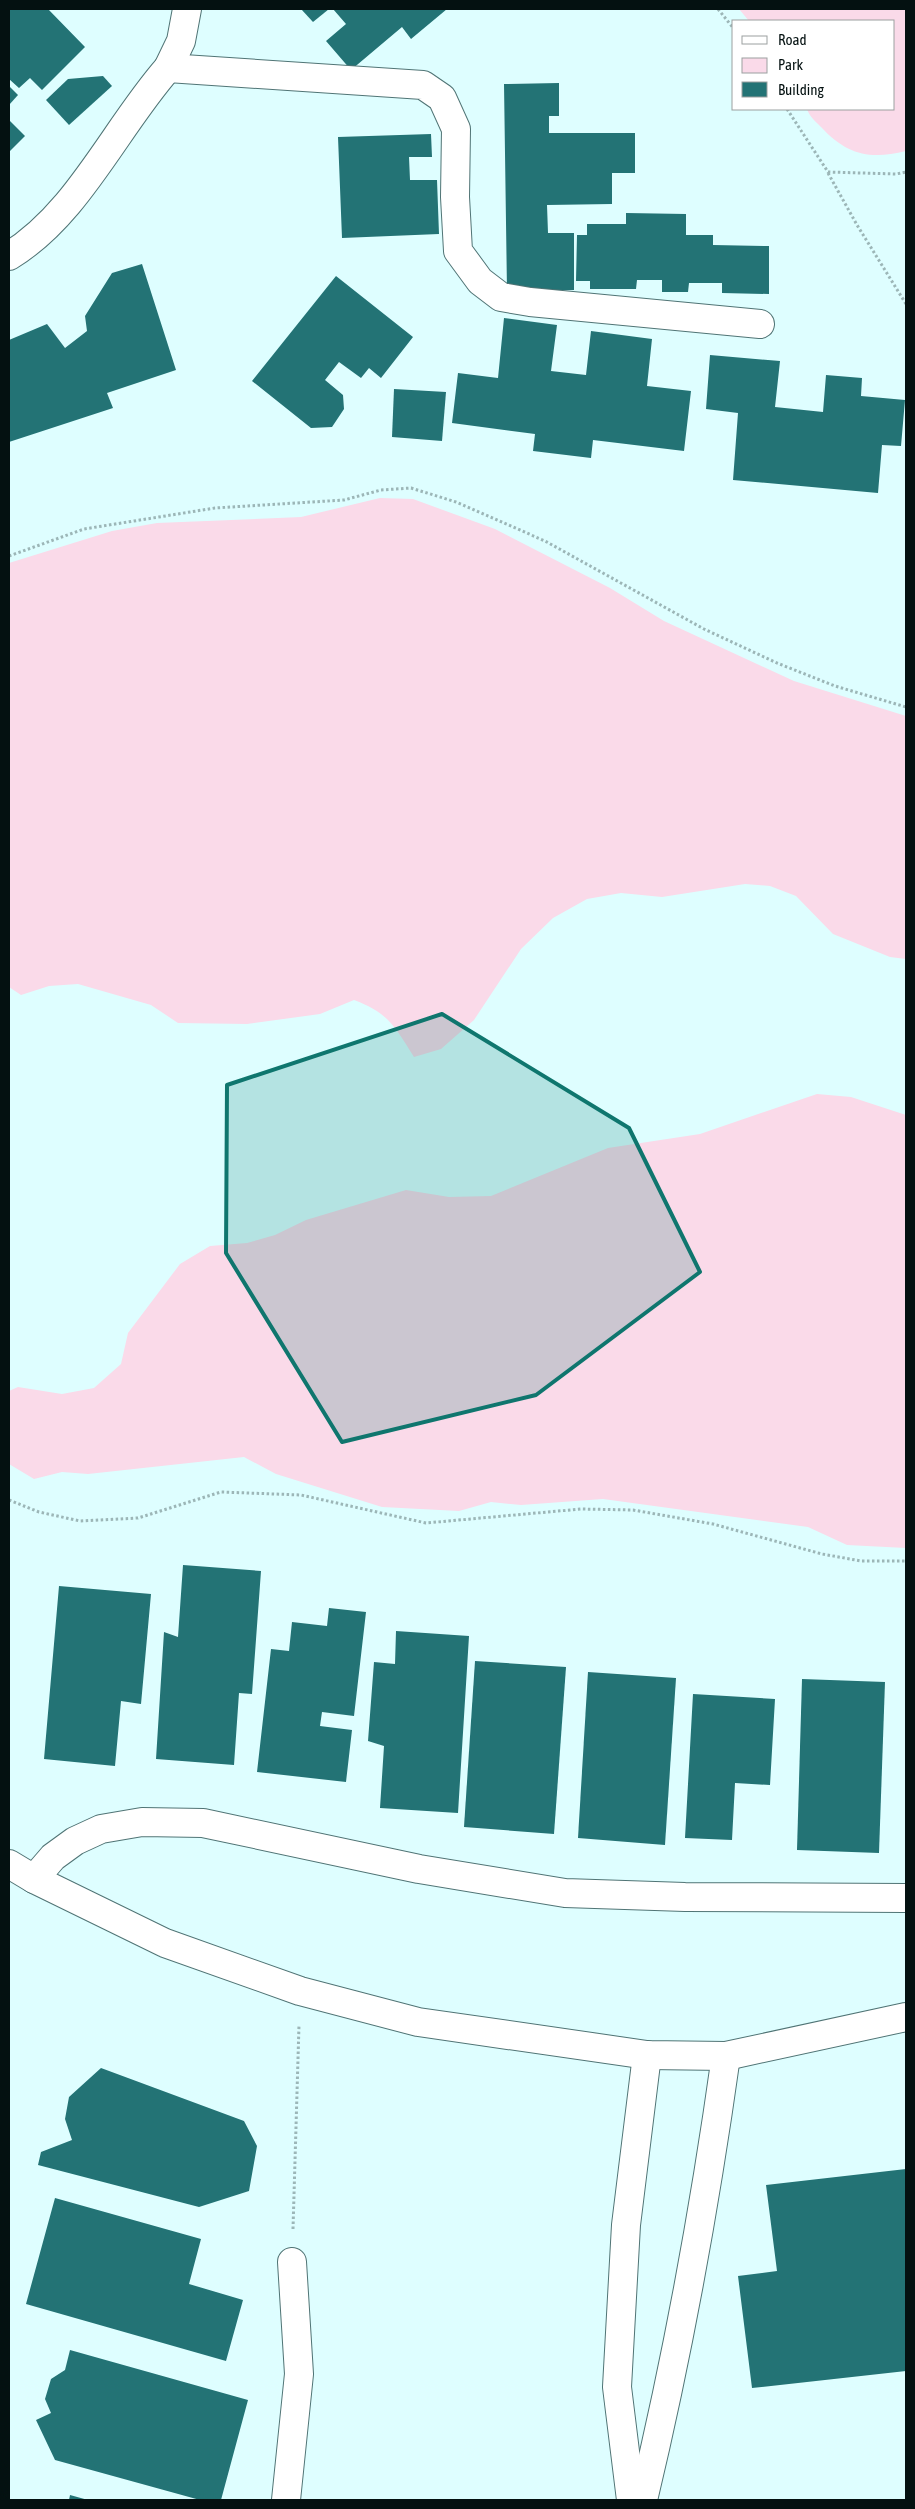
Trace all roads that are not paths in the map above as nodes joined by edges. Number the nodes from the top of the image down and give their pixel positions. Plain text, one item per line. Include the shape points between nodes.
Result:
1 (187, 9) edge
2 (168, 68) junction
3 (9, 256) edge
4 (760, 324) dead end
5 (9, 1864) edge
6 (34, 1879) junction
7 (906, 1898) edge
8 (906, 2017) edge
9 (647, 2055) junction
10 (726, 2056) junction
11 (292, 2262) road end
12 (286, 2500) edge
13 (631, 2500) edge
14 (643, 2500) edge

1 - 2 street via 181,41
2 - 3 street via 148,90 56,218
2 - 4 street via 423,85 442,98 456,129 454,197 458,251 480,281 501,297
5 - 6 street
6 - 7 street via 53,1857 75,1841 101,1829 142,1822 203,1823 419,1869 565,1893
6 - 9 street via 165,1943 300,1992 418,2022
8 - 10 street
9 - 10 street
9 - 13 street via 626,2225 618,2387
10 - 14 street via 714,2147 672,2380
11 - 12 street via 299,2374

